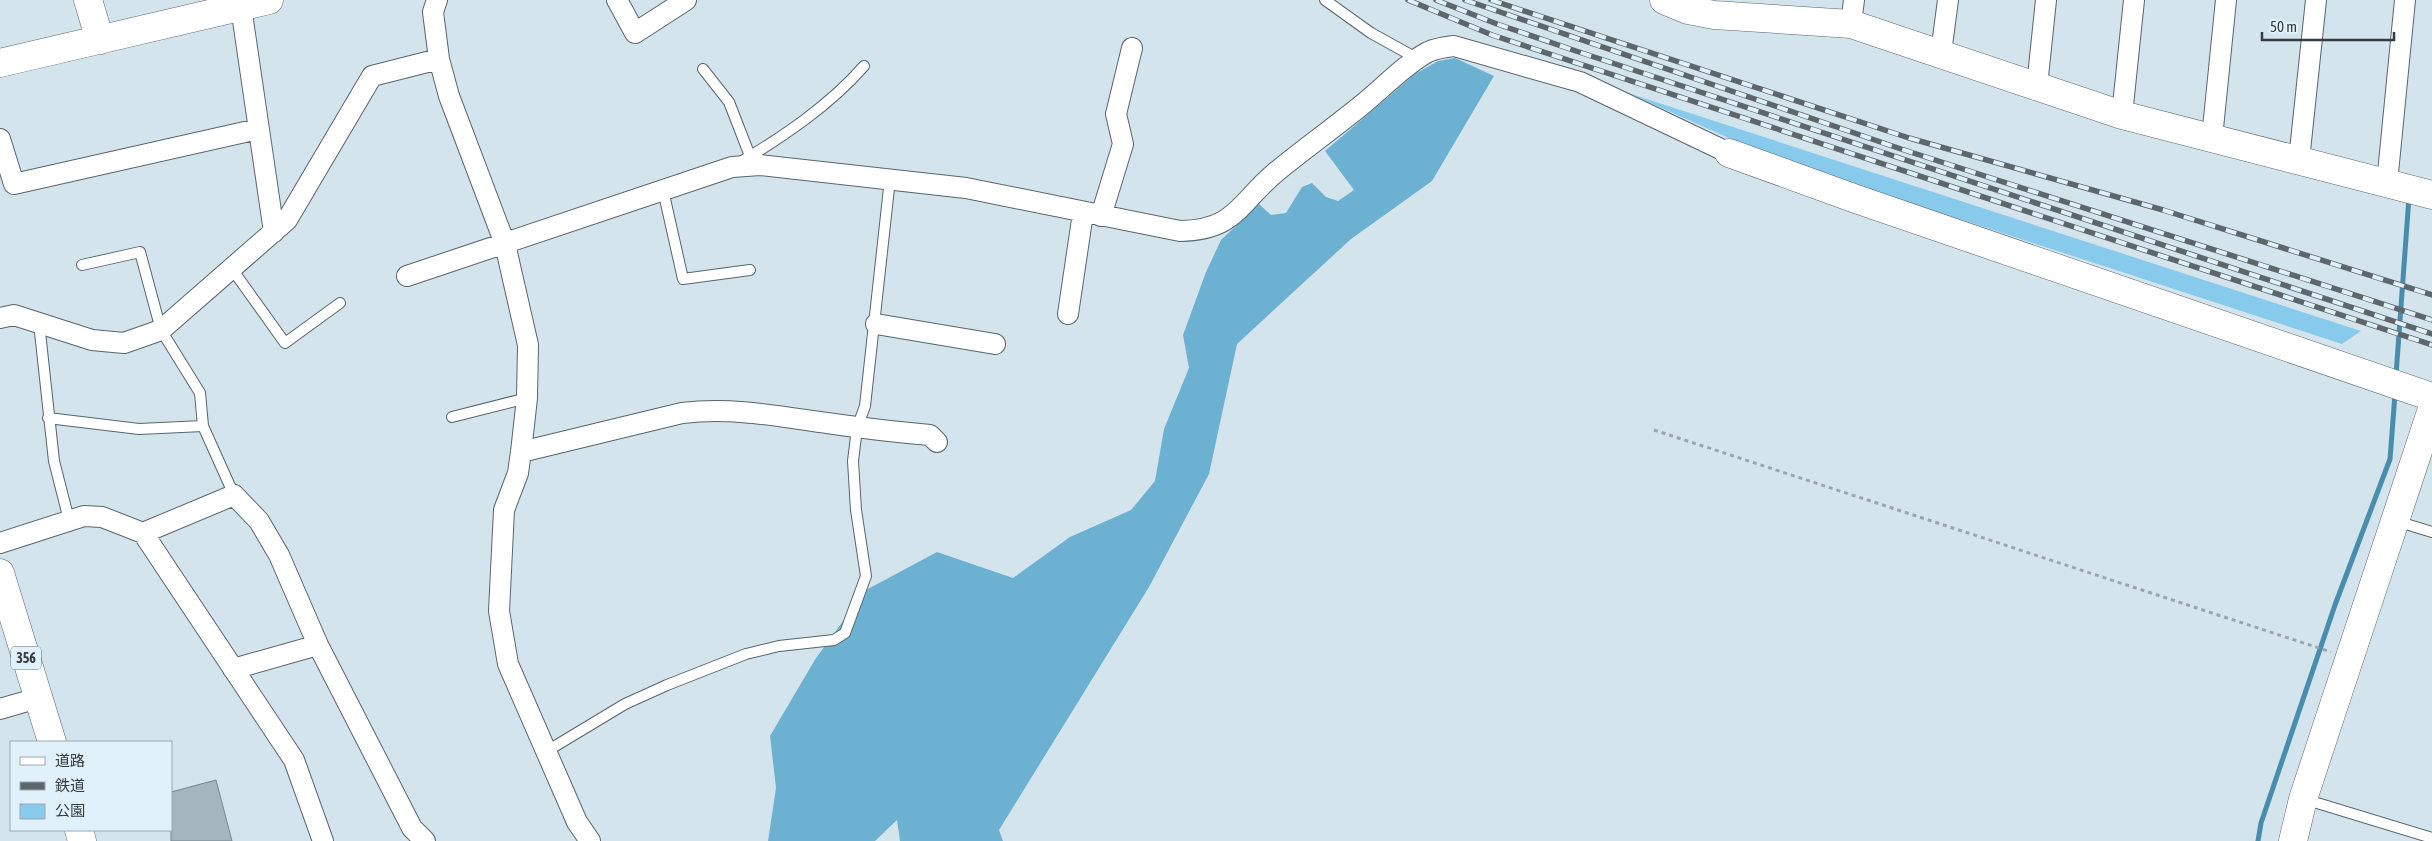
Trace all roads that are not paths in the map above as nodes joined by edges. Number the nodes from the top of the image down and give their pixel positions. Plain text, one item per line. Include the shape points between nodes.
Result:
1 (88, 0) edge
2 (269, 0) edge
3 (437, 0) edge
4 (617, 0) edge
5 (686, 0) edge
6 (1325, 0) edge
7 (1664, 0) edge
8 (1948, 0) edge
9 (2046, 0) edge
10 (2134, 0) edge
11 (2226, 0) edge
12 (2316, 0) edge
13 (2405, 0) edge
14 (240, 3) edge
15 (1853, 12) edge
16 (100, 40) junction
17 (1132, 48) dead end
18 (1941, 53) junction
19 (439, 59) junction
20 (1418, 59) junction
21 (0, 63) edge
22 (864, 66) dead end
23 (703, 69) dead end
24 (2037, 86) junction
25 (2122, 115) junction
26 (258, 129) junction
27 (2212, 138) junction
28 (0, 139) edge
29 (1730, 153) joint
30 (750, 156) junction
31 (2299, 160) junction
32 (732, 167) junction
33 (890, 179) junction
34 (2387, 183) junction
35 (664, 190) junction
36 (2432, 195) edge
37 (1092, 215) junction
38 (274, 232) junction
39 (505, 244) junction
40 (82, 264) dead end
41 (232, 269) junction
42 (750, 270) dead end
43 (407, 276) dead end
44 (340, 303) dead end
45 (1068, 314) dead end
46 (0, 318) edge
47 (40, 323) junction
48 (876, 324) junction
49 (161, 330) junction
50 (995, 344) dead end
51 (2432, 397) edge
52 (527, 398) junction
53 (2432, 409) edge
54 (452, 417) dead end
55 (48, 418) junction
56 (203, 426) junction
57 (857, 428) junction
58 (938, 442) dead end
59 (521, 452) junction
60 (234, 495) junction
61 (69, 520) junction
62 (2396, 521) junction
63 (2432, 532) edge
64 (143, 533) junction
65 (0, 543) edge
66 (2, 589) edge
67 (318, 645) junction
68 (233, 669) junction
69 (38, 698) junction
70 (0, 709) edge
71 (52, 741) edge
72 (547, 751) junction
73 (2304, 799) junction
74 (2432, 838) edge
75 (323, 841) edge
76 (425, 841) edge
77 (590, 841) edge
78 (2293, 841) edge

1 - 16 main road
2 - 14 main road
3 - 19 street via 433,12
4 - 5 street via 634,33
6 - 20 lane via 1371,33
7 - 15 main road via 1688,10 1714,15
8 - 18 street
9 - 24 street
10 - 25 street
11 - 27 street
12 - 31 street
13 - 34 street
14 - 16 main road
14 - 26 street
15 - 18 main road
16 - 21 main road
17 - 37 street via 1116,114 1123,144
18 - 24 main road
19 - 38 street via 372,76 287,220
19 - 39 street via 449,96
20 - 29 street via 1441,48 1454,46 1580,82
20 - 37 street via 1276,172 1235,214 1218,224 1202,230 1180,231
22 - 30 lane via 844,89
23 - 30 lane via 728,102
24 - 25 main road
25 - 27 main road
26 - 28 street via 14,184
26 - 38 street
27 - 31 main road
29 - 51 main road
30 - 32 lane
31 - 34 main road
32 - 33 street via 760,165
32 - 35 street
33 - 37 street via 966,188
33 - 48 lane
34 - 36 main road
35 - 39 street
35 - 42 lane via 683,279
37 - 45 street
38 - 41 street
39 - 43 street
39 - 52 street via 528,345
40 - 49 lane via 140,252
41 - 44 lane via 285,343
41 - 49 street
46 - 47 street via 14,314
47 - 49 street via 92,340 124,343
47 - 55 lane
48 - 50 street
48 - 57 lane via 865,406
49 - 56 lane via 200,393
52 - 54 lane
52 - 59 street
53 - 62 main road
55 - 56 lane via 139,429
55 - 61 lane via 54,461
56 - 60 lane
57 - 58 street via 930,435
57 - 59 street via 735,410 707,410 682,413
57 - 72 lane via 853,461 856,510 866,576 845,633 834,640 779,646 746,654 625,704
59 - 72 street via 518,473 504,510 499,610 508,664
60 - 64 street
60 - 67 street via 260,521
61 - 64 street via 84,516 102,517
61 - 65 street
62 - 63 lane
62 - 73 main road
64 - 68 street
66 - 69 main road, 356
67 - 68 street
67 - 76 street via 412,828
68 - 75 street via 294,760
69 - 70 street
69 - 71 main road, 356
72 - 77 street via 578,822
73 - 74 lane
73 - 78 main road

